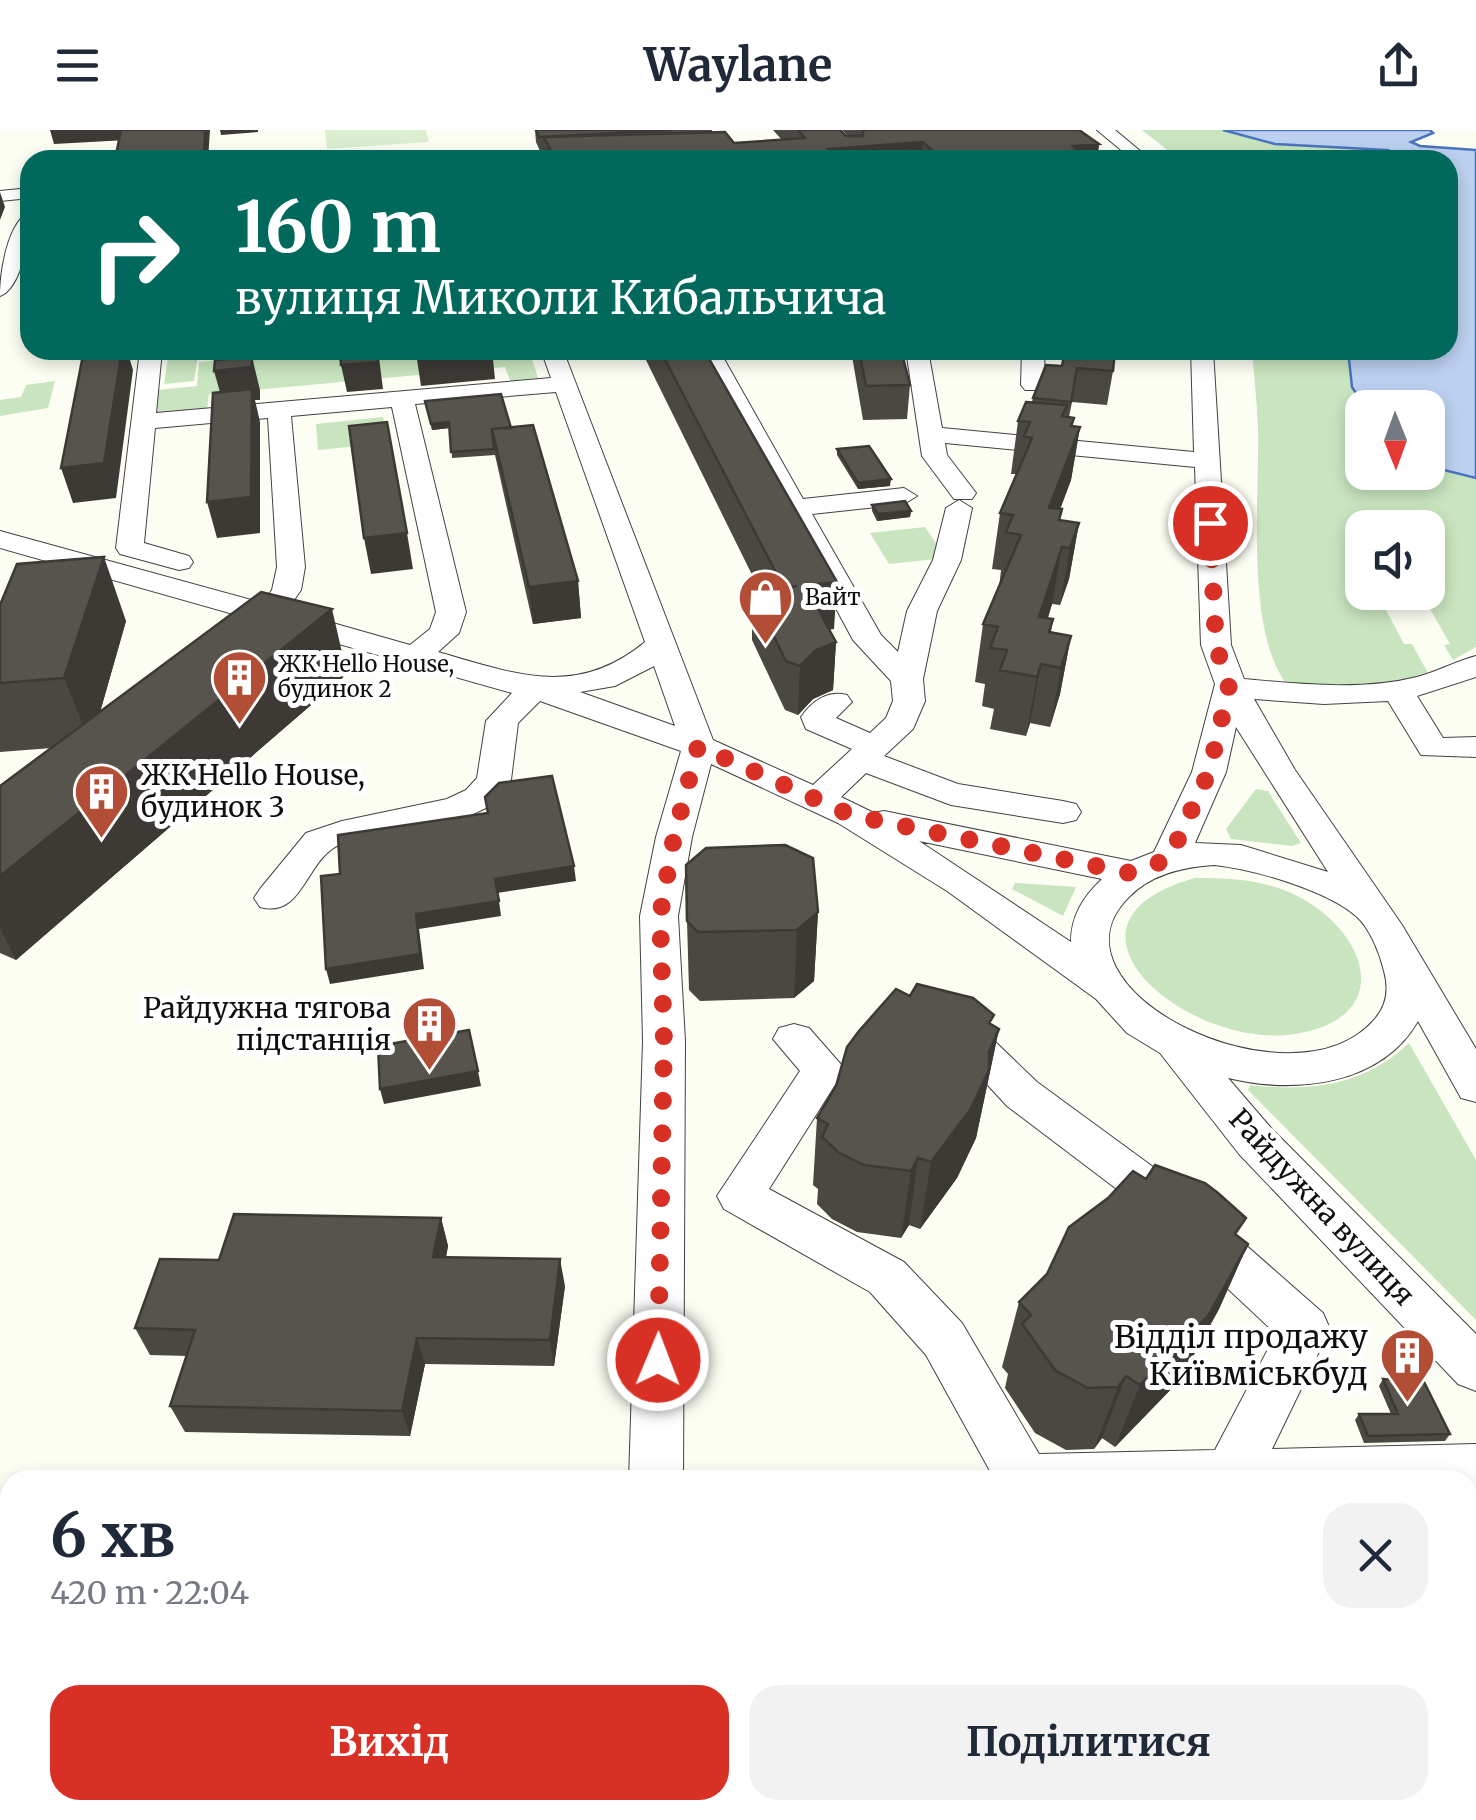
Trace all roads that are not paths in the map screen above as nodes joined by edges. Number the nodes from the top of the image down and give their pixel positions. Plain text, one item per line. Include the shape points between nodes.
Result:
1 (1105, 130) edge
2 (1130, 150) edge
3 (20, 242) edge
4 (0, 290) edge
5 (150, 360) edge
6 (556, 360) edge
7 (713, 360) edge
8 (918, 360) edge
9 (1033, 360) edge
10 (1203, 360) edge
11 (564, 384) junction
12 (1033, 385) edge
13 (402, 398) junction
14 (279, 410) junction
15 (142, 422) junction
16 (929, 434) junction
17 (1208, 461) junction
18 (904, 496) dead end
19 (794, 508) junction
20 (0, 539) edge
21 (278, 602) junction
22 (662, 643) junction
23 (416, 656) junction
24 (1476, 665) edge
25 (908, 679) junction
26 (1229, 688) junction
27 (533, 689) junction
28 (1476, 691) edge
29 (1398, 692) junction
30 (836, 702) edge
31 (698, 746) junction
32 (1476, 747) edge
33 (870, 754) junction
34 (835, 807) junction
35 (1063, 812) dead end
36 (1169, 859) junction
37 (1130, 873) junction
38 (274, 898) dead end
39 (1369, 906) junction
40 (1400, 956) junction
41 (1108, 989) junction
42 (794, 1039) dead end
43 (1174, 1042) junction
44 (970, 1043) edge
45 (1476, 1086) edge
46 (1476, 1368) edge
47 (656, 1470) edge
48 (1021, 1470) edge
49 (1233, 1470) edge

1 - 2 street
3 - 4 street
5 - 15 street
6 - 11 street
7 - 19 street
8 - 16 street
9 - 12 street
10 - 17 street
11 - 13 street
11 - 22 street
13 - 14 street
13 - 23 street via 452,612 444,633
14 - 15 street
14 - 21 street via 291,567
15 - 21 street via 130,548
16 - 17 street
16 - 25 street via 961,500 947,560 922,611
17 - 26 street via 1216,645
18 - 19 street
19 - 25 street via 868,640
20 - 21 street
21 - 23 street
22 - 27 street via 604,679
22 - 31 street
23 - 27 street
24 - 29 street
25 - 33 street via 910,700 901,722
26 - 29 street
26 - 36 street via 1209,772
26 - 39 street
27 - 31 street
27 - 38 street via 502,721 494,780 478,798 319,842
28 - 29 street
29 - 32 street via 1433,748
30 - 33 street via 818,722
31 - 34 street
31 - 47 street via 660,916
33 - 34 street
33 - 35 street via 952,794
34 - 37 street
34 - 41 street via 960,882
36 - 37 street
36 - 39 street via 1216,855 1267,862
37 - 41 street via 1094,910 1089,935
39 - 40 street
40 - 43 street via 1407,991 1398,1023 1372,1049 1330,1066 1280,1070 1225,1062
40 - 45 street
41 - 43 street via 1136,1018
42 - 48 street via 824,1070 740,1196 887,1278 944,1338
43 - 46 street, Райдужна вулиця via 1254,1141
44 - 49 street via 1022,1094 1159,1196 1306,1329

